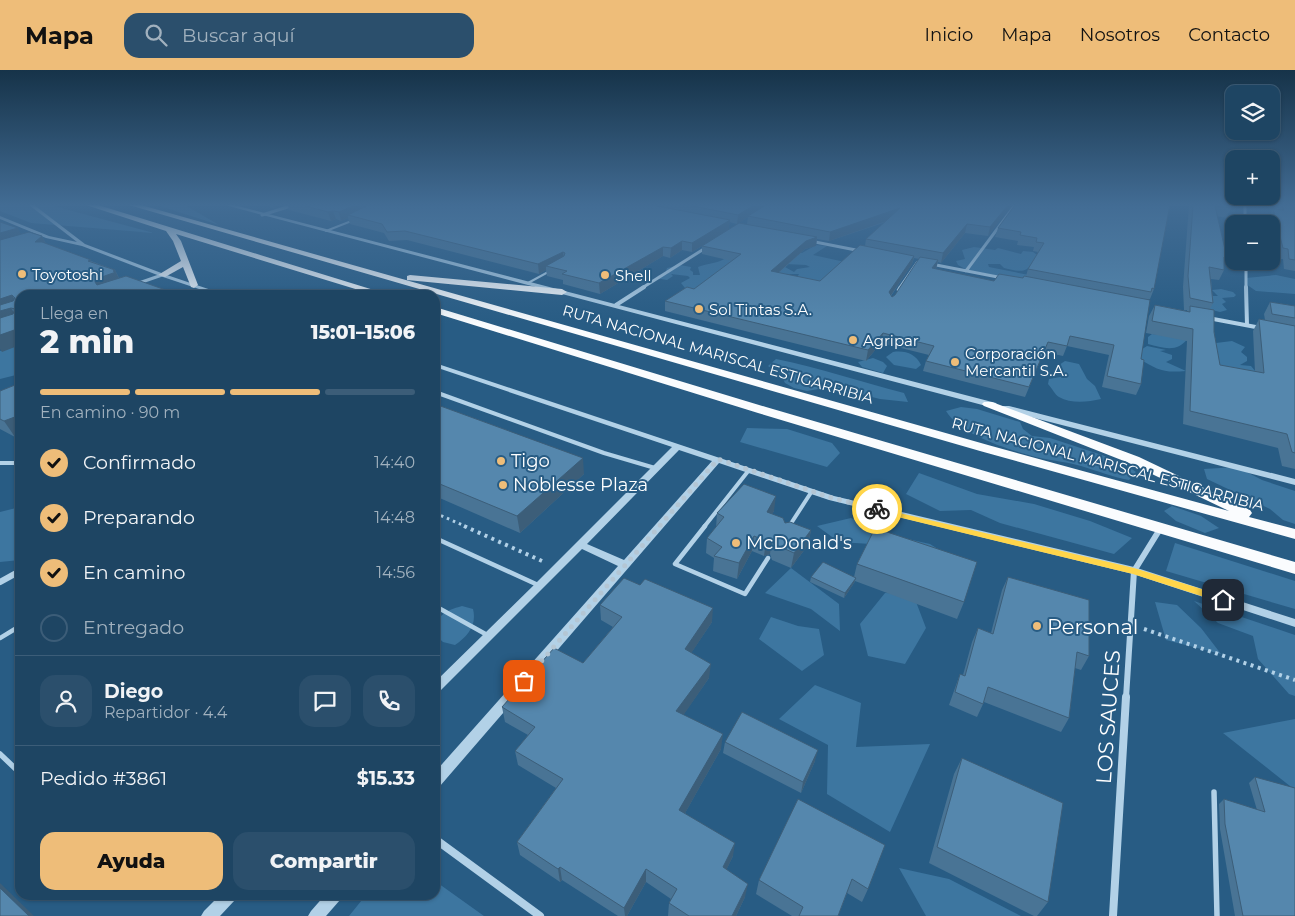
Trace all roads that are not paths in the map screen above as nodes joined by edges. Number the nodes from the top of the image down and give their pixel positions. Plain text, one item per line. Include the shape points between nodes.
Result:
1 (178, 244) edge
2 (217, 244) edge
3 (271, 244) edge
4 (378, 244) edge
5 (712, 244) edge
6 (827, 244) edge
7 (986, 244) edge
8 (84, 245) edge
9 (870, 253) edge
10 (908, 260) edge
11 (185, 262) junction
12 (917, 262) junction
13 (554, 268) edge
14 (1246, 270) edge
15 (966, 271) junction
16 (162, 275) junction
17 (382, 276) junction
18 (1012, 280) edge
19 (528, 283) junction
20 (194, 285) junction
21 (129, 286) edge
22 (208, 290) edge
23 (368, 290) edge
24 (431, 290) edge
25 (562, 292) junction
26 (440, 293) edge
27 (894, 297) edge
28 (616, 305) junction
29 (440, 312) edge
30 (1208, 318) edge
31 (1247, 325) junction
32 (1266, 329) edge
33 (440, 367) edge
34 (440, 394) edge
35 (988, 404) junction
36 (677, 447) junction
37 (718, 459) junction
38 (0, 463) edge
39 (15, 463) edge
40 (655, 468) junction
41 (749, 470) junction
42 (1295, 482) edge
43 (812, 491) junction
44 (788, 528) edge
45 (1160, 528) junction
46 (1277, 528) junction
47 (1295, 534) edge
48 (440, 540) edge
49 (580, 544) junction
50 (768, 558) dead end
51 (625, 565) junction
52 (1295, 568) edge
53 (1134, 571) junction
54 (15, 574) edge
55 (0, 582) edge
56 (540, 586) junction
57 (440, 609) edge
58 (1295, 623) edge
59 (15, 629) edge
60 (488, 636) junction
61 (0, 638) edge
62 (440, 684) edge
63 (0, 754) edge
64 (15, 768) edge
65 (440, 776) edge
66 (1214, 792) dead end
67 (440, 843) edge
68 (225, 900) edge
69 (330, 900) edge
70 (209, 916) edge
71 (316, 916) edge
72 (540, 916) edge
73 (1113, 916) edge
74 (1217, 916) edge

1 - 11 highway
2 - 23 highway
3 - 17 highway, RUTA NACIONAL MARISCAL ESTIGARRIBIA
4 - 19 street
5 - 28 street
6 - 9 street
7 - 15 street
8 - 16 street
10 - 12 street
11 - 16 highway
11 - 20 highway
12 - 15 street
12 - 27 lane
13 - 19 lane
14 - 31 street
15 - 18 street
16 - 20 street
16 - 21 street
17 - 24 highway, RUTA NACIONAL MARISCAL ESTIGARRIBIA
17 - 25 highway
19 - 25 street
20 - 22 street
25 - 28 street
26 - 46 highway, RUTA NACIONAL MARISCAL ESTIGARRIBIA
28 - 35 street
29 - 45 highway
30 - 31 street
31 - 32 street
33 - 36 street
34 - 40 lane
35 - 42 street
35 - 46 highway via 1134,460
36 - 37 street
36 - 40 street
37 - 41 street
37 - 51 street
38 - 39 lane
40 - 49 street
41 - 43 street
41 - 50 lane via 675,564 745,594
43 - 44 lane
43 - 53 street via 914,519
45 - 52 highway
45 - 53 street, LOS SAUCES
46 - 47 highway, RUTA NACIONAL MARISCAL ESTIGARRIBIA
48 - 56 lane
49 - 51 street
49 - 56 street
51 - 65 street
53 - 58 street
53 - 73 street, LOS SAUCES
54 - 55 street
56 - 60 street
57 - 60 lane
59 - 61 lane
60 - 62 street
63 - 64 lane
66 - 74 lane
67 - 72 street
68 - 70 street
69 - 71 street

